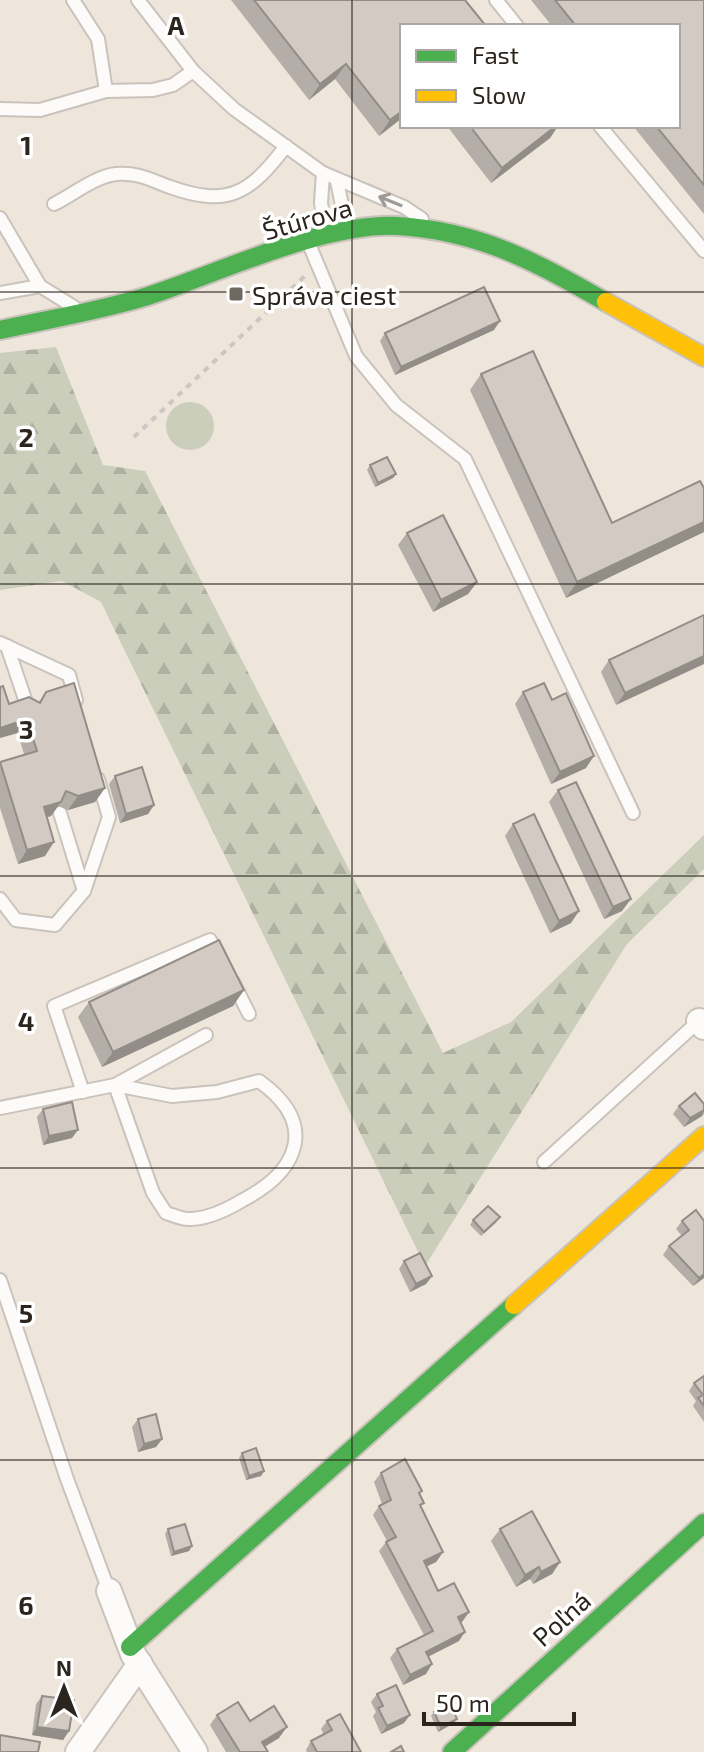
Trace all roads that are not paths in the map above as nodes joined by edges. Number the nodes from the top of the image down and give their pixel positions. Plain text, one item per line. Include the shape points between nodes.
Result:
1 (73, 0) edge
2 (138, 0) edge
3 (496, 0) edge
4 (515, 24) edge
5 (193, 71) junction
6 (106, 91) junction
7 (0, 109) edge
8 (602, 128) edge
9 (286, 146) junction
10 (323, 173) junction
11 (337, 181) junction
12 (54, 204) dead end
13 (0, 218) edge
14 (347, 230) junction
15 (438, 230) junction
16 (326, 235) junction
17 (308, 241) junction
18 (704, 251) edge
19 (40, 286) junction
20 (0, 293) edge
21 (82, 312) junction
22 (0, 330) edge
23 (704, 357) edge
24 (4, 645) edge
25 (28, 708) edge
26 (81, 717) edge
27 (93, 760) edge
28 (60, 813) edge
29 (633, 813) dead end
30 (84, 891) junction
31 (0, 899) edge
32 (249, 1014) dead end
33 (701, 1024) edge
34 (206, 1035) dead end
35 (115, 1085) junction
36 (83, 1092) junction
37 (0, 1108) edge
38 (704, 1136) edge
39 (544, 1162) dead end
40 (0, 1280) edge
41 (704, 1523) edge
42 (109, 1591) joint
43 (135, 1656) junction
44 (78, 1752) edge
45 (195, 1752) edge
46 (452, 1752) edge

1 - 6 lane via 98,39
2 - 5 lane
3 - 4 lane
5 - 6 lane via 173,85 153,90
5 - 9 lane
6 - 7 lane via 40,110
8 - 18 lane
9 - 10 lane
9 - 12 lane via 261,179 233,194 199,196 146,176 111,174
10 - 11 lane
10 - 16 lane
11 - 14 lane
15 -> 11 lane via 404,207
13 - 19 lane
14 - 15 street, Štúrova
14 - 16 street, Štúrova
15 - 23 street, Štúrova via 525,256
16 - 17 street, Štúrova
17 - 21 street, Štúrova via 195,281
17 - 29 lane via 356,356 396,405 465,459
19 - 20 lane
19 - 21 lane
21 - 22 street, Štúrova
24 - 25 lane
24 - 26 lane via 69,675
27 - 30 lane via 109,817
28 - 30 lane
30 - 31 lane via 55,925 16,920
32 - 36 lane via 210,940 54,1006
33 - 39 lane
34 - 35 lane
35 - 35 lane via 172,1096 259,1081 287,1107 296,1130 291,1162 268,1187 223,1211 189,1220 166,1213 153,1193
35 - 36 lane
36 - 37 lane
38 - 43 street
40 - 42 lane
41 - 46 street, Poľná
42 - 43 street
43 - 44 street
43 - 45 street

